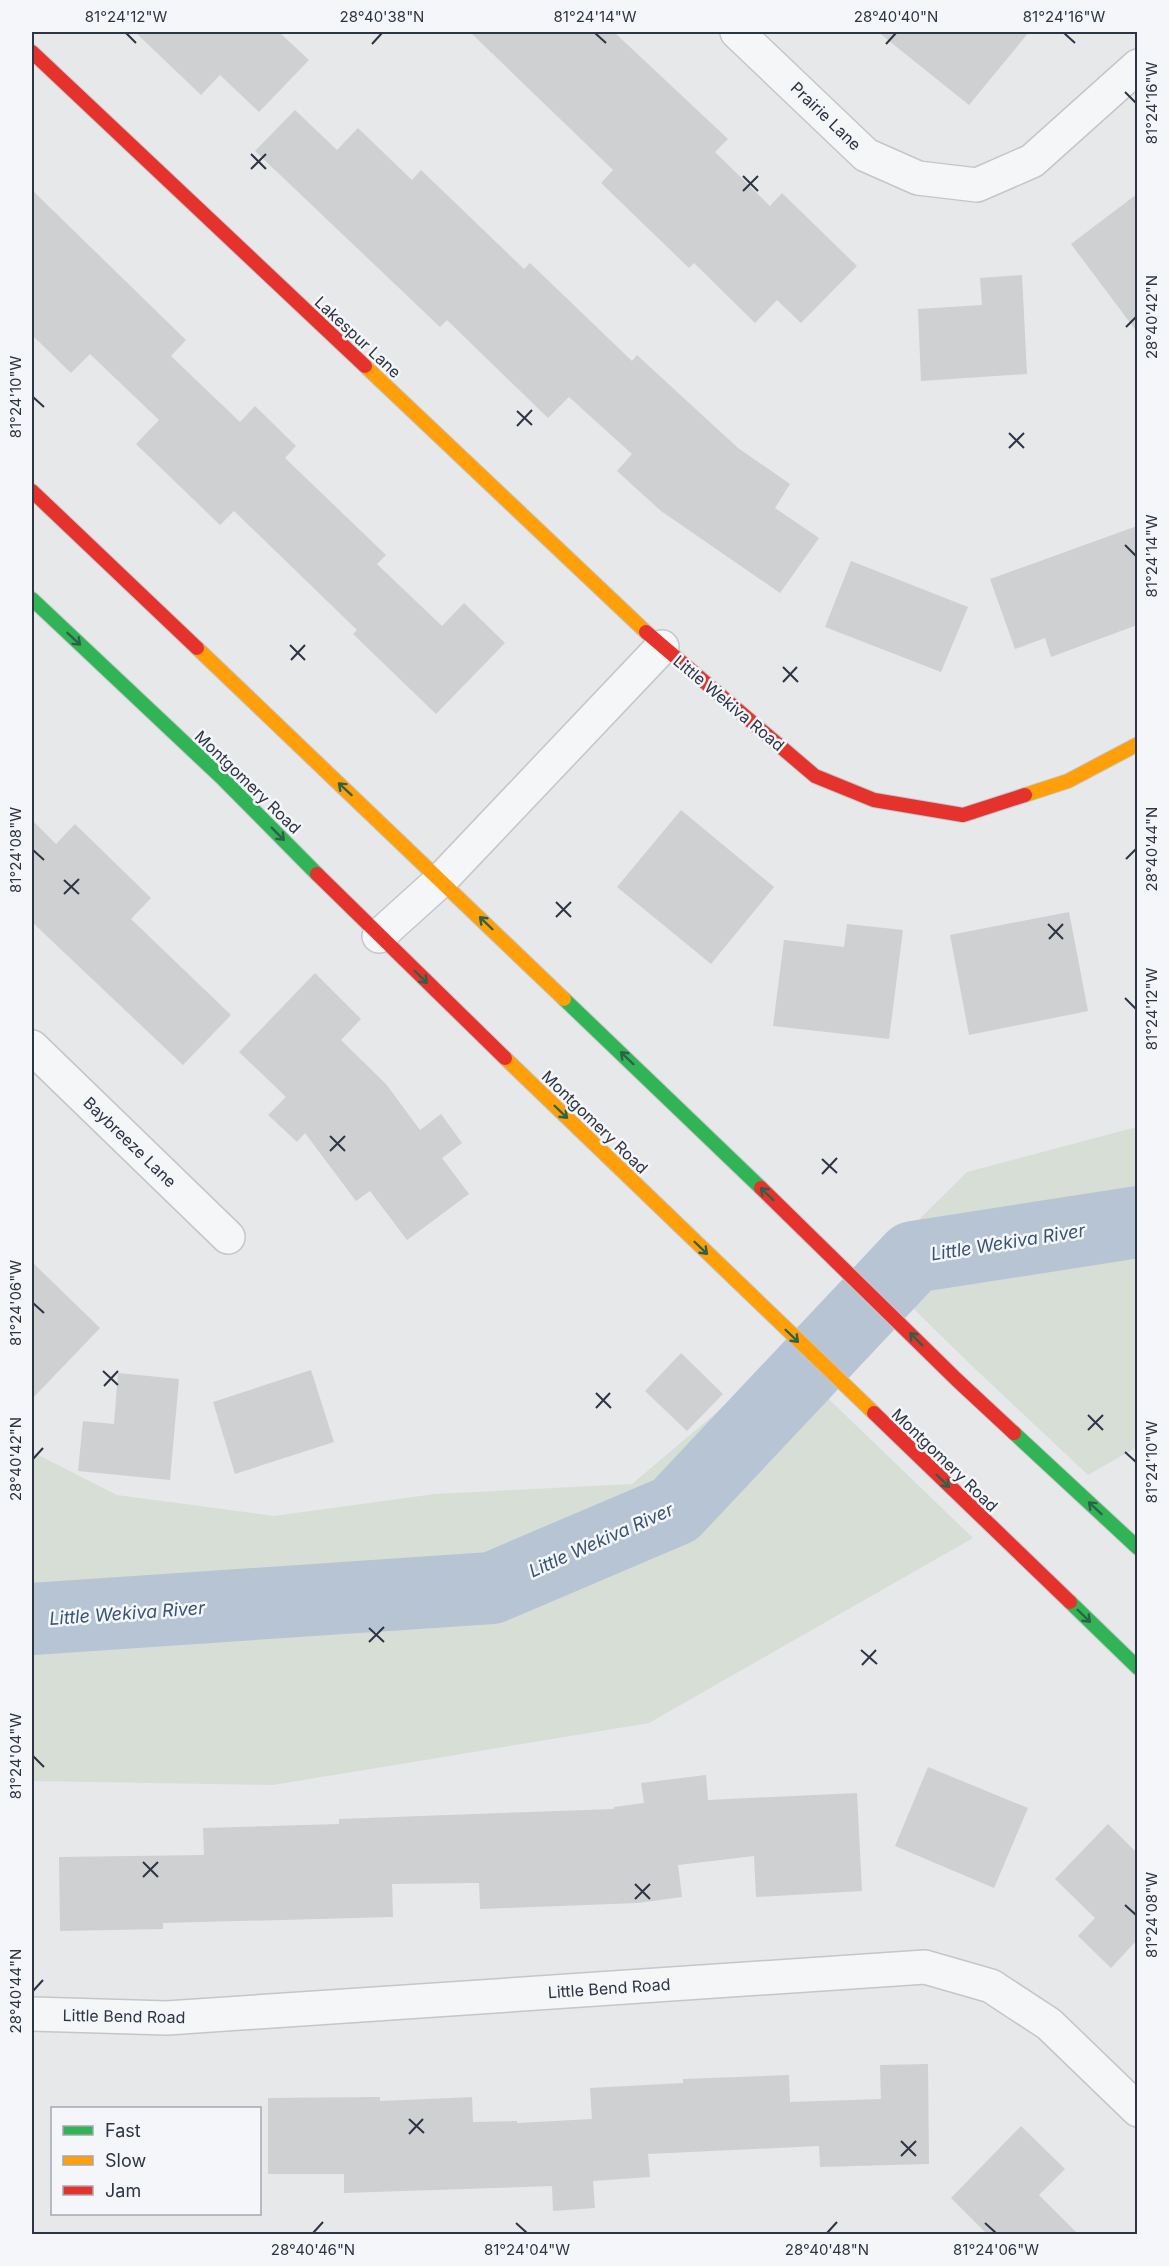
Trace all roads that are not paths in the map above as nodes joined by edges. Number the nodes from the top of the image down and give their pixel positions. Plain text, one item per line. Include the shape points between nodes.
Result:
1 (737, 32) edge
2 (32, 51) edge
3 (1137, 66) edge
4 (32, 491) edge
5 (32, 599) edge
6 (662, 647) junction
7 (1137, 744) edge
8 (441, 880) junction
9 (380, 936) junction
10 (32, 1047) edge
11 (228, 1237) dead end
12 (1137, 1548) edge
13 (1137, 1668) edge
14 (32, 2014) edge
15 (1137, 2110) edge

1 - 3 street, Prairie Lane via 866,155 918,178 976,185 1032,161
2 - 6 main road, Lakespur Lane
8 -> 4 main road
5 -> 9 main road, Montgomery Road via 223,779
6 - 7 main road, Little Wekiva Road via 815,776 874,800 963,815 1068,781
6 - 8 street, Little Wekiva Road
8 - 9 street, Little Wekiva Road
12 -> 8 main road via 957,1380
9 -> 13 main road, Montgomery Road
10 - 11 street, Baybreeze Lane
14 - 15 street, Little Bend Road via 167,2018 925,1967 991,1986 1049,2024

